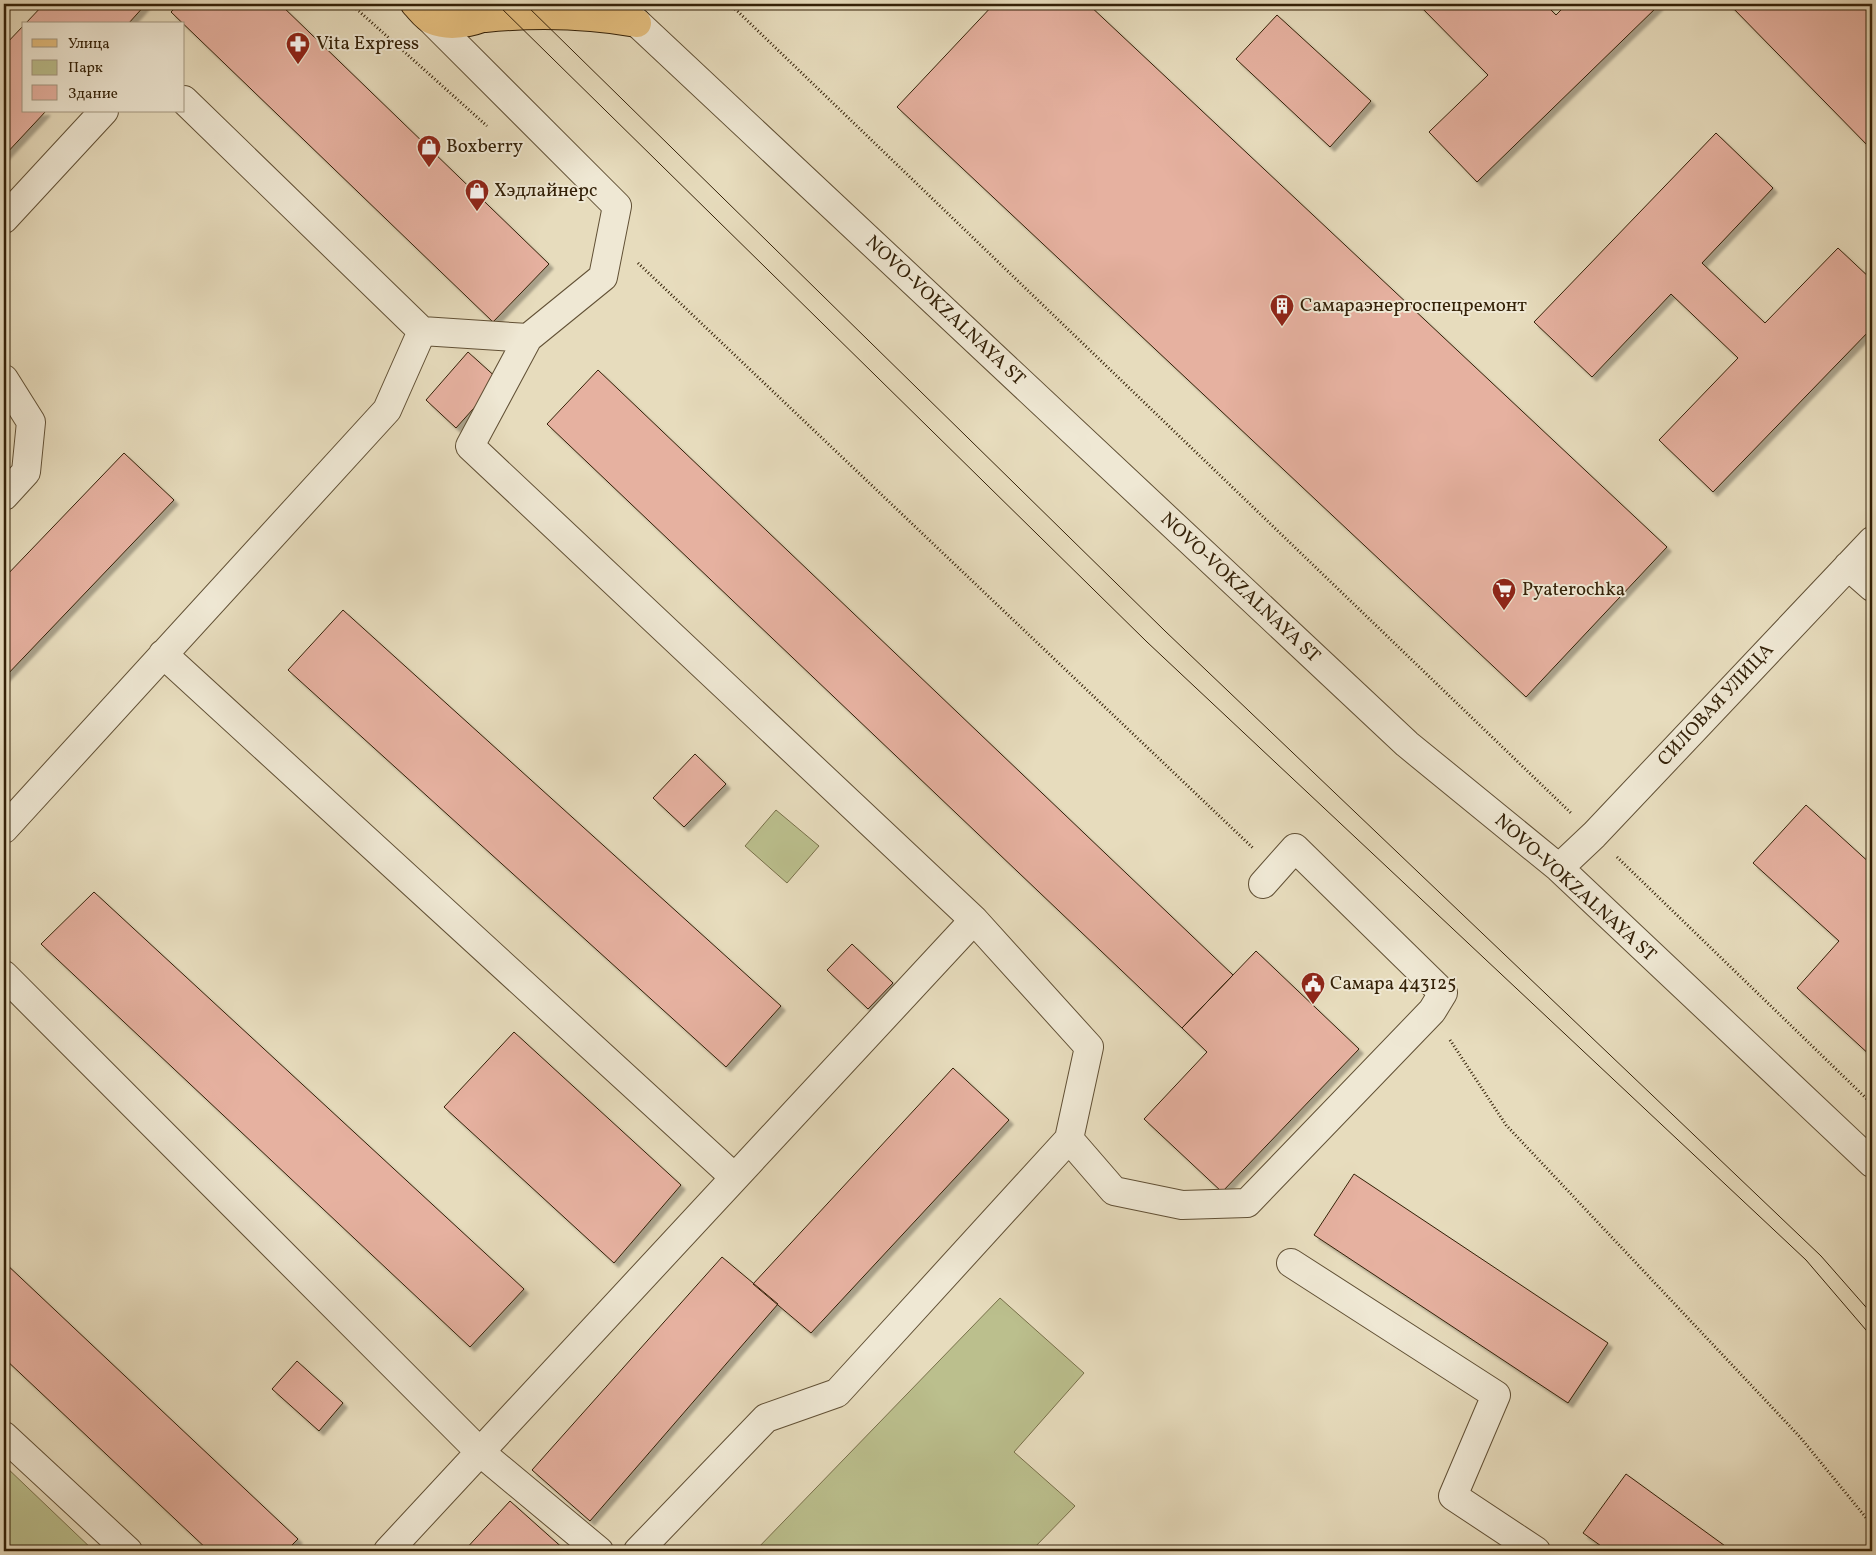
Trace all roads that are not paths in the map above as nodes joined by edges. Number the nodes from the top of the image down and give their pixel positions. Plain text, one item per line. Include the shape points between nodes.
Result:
1 (509, 4) edge
2 (423, 12) edge
3 (628, 15) edge
4 (485, 18) junction
5 (185, 101) edge
6 (103, 112) edge
7 (4, 219) edge
8 (422, 331) junction
9 (528, 338) junction
10 (4, 379) edge
11 (4, 496) edge
12 (1872, 541) edge
13 (1848, 566) junction
14 (1872, 587) edge
15 (163, 654) junction
16 (4, 828) edge
17 (1559, 868) junction
18 (1270, 877) road end
19 (974, 920) junction
20 (4, 975) edge
21 (1069, 1140) junction
22 (1872, 1163) edge
23 (734, 1177) junction
24 (1291, 1263) dead end
25 (4, 1436) edge
26 (480, 1452) junction
27 (128, 1551) edge
28 (388, 1551) edge
29 (599, 1551) edge
30 (638, 1551) edge
31 (1536, 1551) edge

1 - 4 main road
2 - 4 main road via 450,23
2 - 9 street via 617,206 603,277
3 - 4 main road
3 - 17 street, NOVO-VOKZALNAYA ST via 1407,744
5 - 8 street
6 - 7 street
8 - 9 street
8 - 15 street via 387,410
9 - 19 street via 470,446
10 - 11 street via 30,422 26,472
12 - 13 street, СИЛОВАЯ УЛИЦА
13 - 14 street
13 - 17 street, СИЛОВАЯ УЛИЦА
15 - 16 street
15 - 23 street
17 - 22 street, NOVO-VOKZALNAYA ST
18 - 21 street via 1296,848 1443,993 1432,1011 1247,1204 1182,1205 1114,1191
19 - 21 street via 1089,1047
19 - 23 street
20 - 26 street
21 - 30 street via 837,1393 766,1418
23 - 26 street
24 - 31 street via 1496,1395 1452,1496
25 - 27 street
26 - 28 street
26 - 29 street

